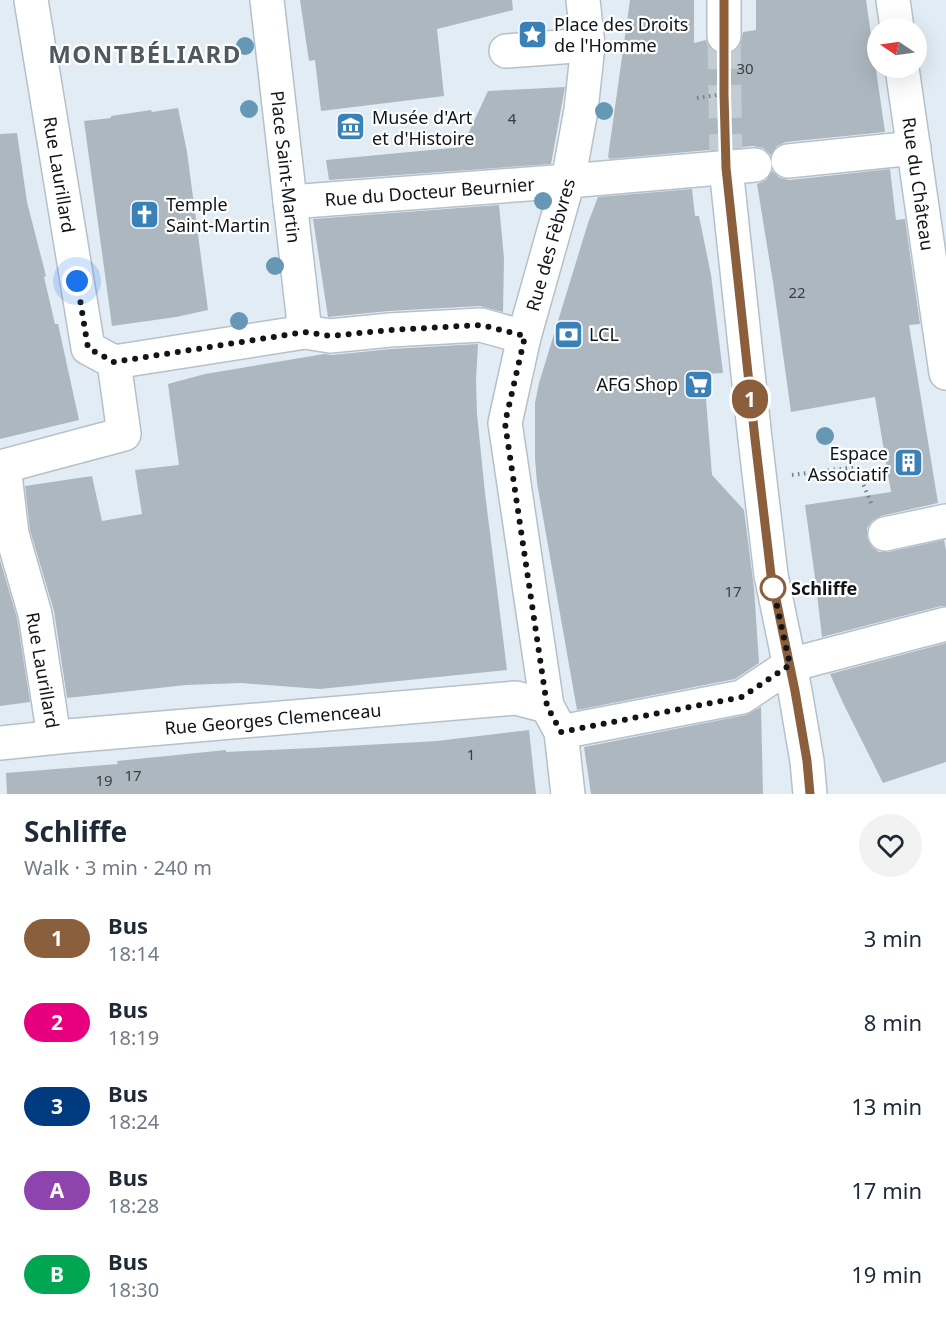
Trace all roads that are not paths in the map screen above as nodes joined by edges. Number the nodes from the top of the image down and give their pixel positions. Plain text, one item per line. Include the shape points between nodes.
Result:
1 (31, 0) edge
2 (267, 0) edge
3 (583, 0) edge
4 (724, 0) edge
5 (893, 0) edge
6 (896, 18) edge
7 (724, 36) tunnel mouth
8 (588, 45) junction
9 (506, 51) dead end
10 (904, 78) edge
11 (914, 148) junction
12 (789, 161) dead end
13 (568, 181) junction
14 (290, 202) junction
15 (305, 332) junction
16 (525, 336) junction
17 (114, 362) junction
18 (946, 372) edge
19 (946, 521) edge
20 (885, 534) road end
21 (946, 624) edge
22 (790, 665) junction
23 (554, 719) junction
24 (54, 737) junction
25 (0, 743) edge
26 (568, 794) edge
27 (810, 794) edge

1 - 17 street, Rue Laurillard via 88,348
2 - 14 street, Place Saint-Martin
3 - 8 street, Rue des Fèbvres
4 - 7 street
5 - 6 street
8 - 9 street
8 - 13 street, Rue des Fèbvres
10 - 11 street, Rue du Château
11 - 12 street
11 - 18 street, Rue du Château
13 - 14 street, Rue du Docteur Beurnier
13 - 16 street, Rue des Fèbvres
13 - 22 street, Rue du Docteur Beurnier via 740,166 756,454 771,575
14 - 15 street, Place Saint-Martin
15 - 16 street via 330,336 481,325
15 - 17 street
16 - 23 street, Rue des Fèbvres via 505,423
17 - 24 street, Rue Laurillard via 124,434 4,466 12,534 35,614
19 - 20 street
21 - 22 street
22 - 23 street via 742,697
22 - 27 street
23 - 24 street, Rue Georges Clemenceau via 516,698
23 - 26 street, Rue des Fèbvres
24 - 25 street, Rue Georges Clemenceau

